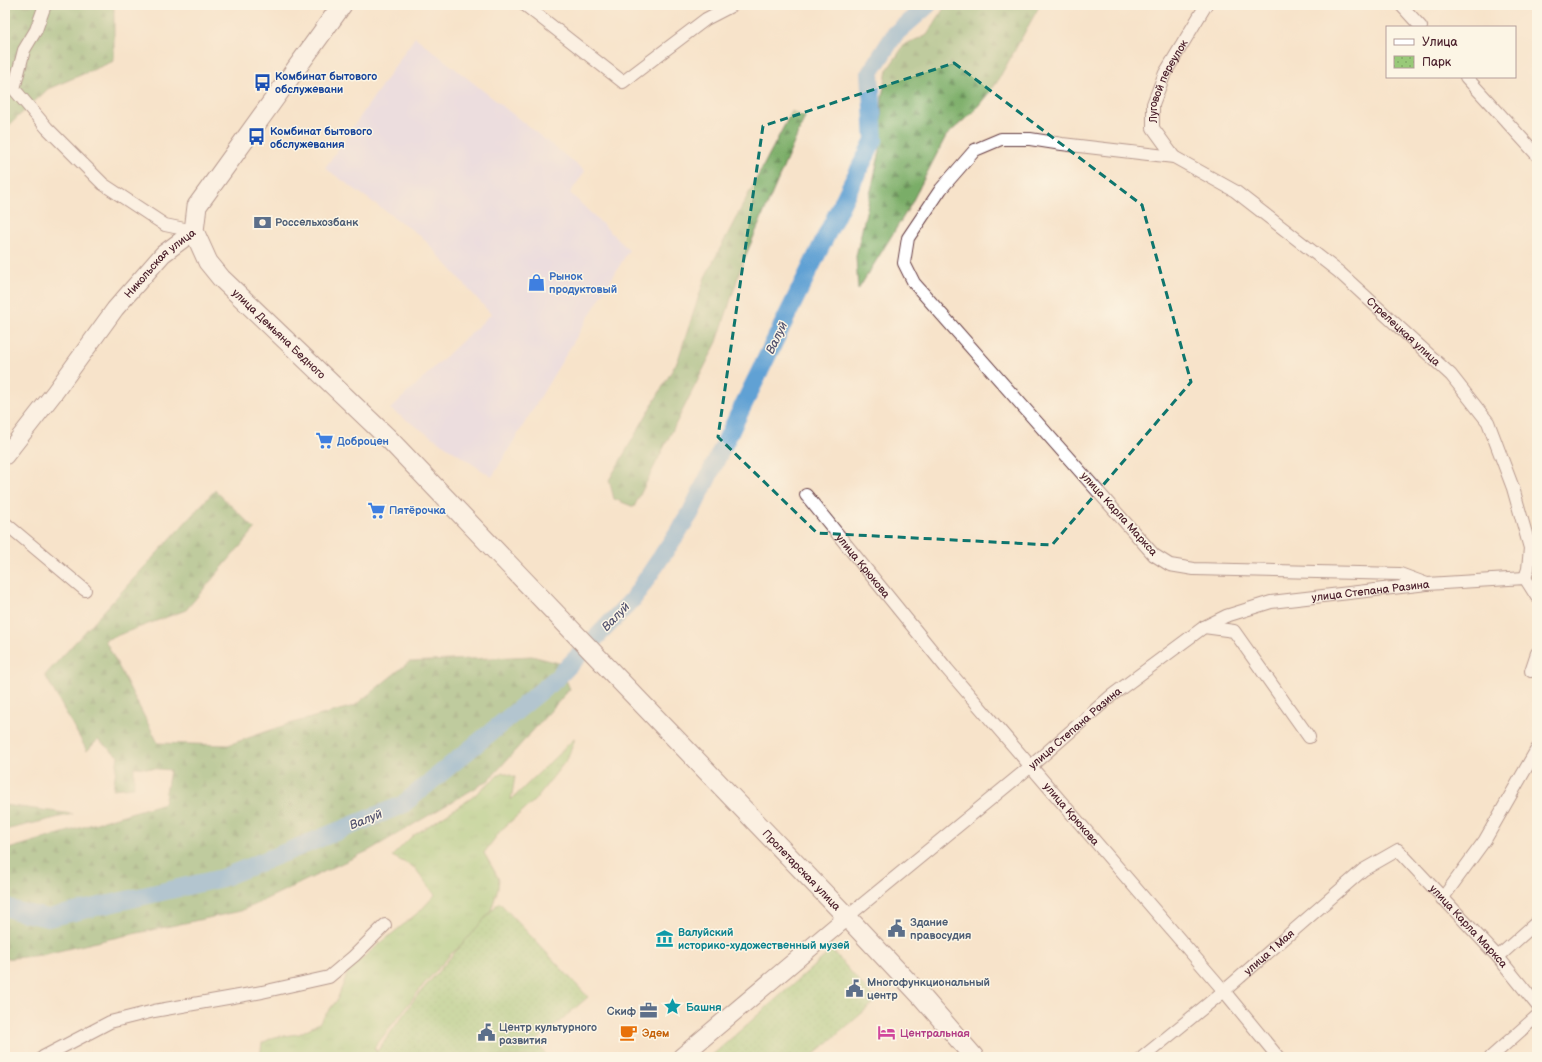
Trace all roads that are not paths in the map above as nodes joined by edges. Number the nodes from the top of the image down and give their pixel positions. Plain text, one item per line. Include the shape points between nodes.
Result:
1 (45, 5) edge
2 (342, 5) edge
3 (525, 5) edge
4 (733, 5) edge
5 (1206, 5) edge
6 (1401, 5) edge
7 (1420, 26) edge
8 (1467, 78) edge
9 (1537, 156) edge
10 (1174, 157) junction
11 (194, 231) junction
12 (5, 456) edge
13 (806, 495) dead end
14 (5, 523) edge
15 (1525, 578) junction
16 (1427, 584) junction
17 (85, 590) dead end
18 (1537, 597) edge
19 (1204, 627) junction
20 (1537, 653) edge
21 (1531, 671) dead end
22 (626, 687) joint
23 (1309, 737) dead end
24 (1537, 749) edge
25 (1031, 766) junction
26 (1398, 850) joint
27 (1442, 899) junction
28 (847, 917) junction
29 (1537, 922) edge
30 (385, 925) dead end
31 (1498, 957) junction
32 (1224, 991) junction
33 (1537, 1005) edge
34 (1537, 1016) edge
35 (43, 1057) edge
36 (681, 1057) edge
37 (974, 1057) edge
38 (1143, 1057) edge
39 (1278, 1057) edge
40 (1491, 1057) edge

1 - 11 street via 36,30 24,50 14,89 46,128 103,184 165,225
2 - 11 main road, Никольская улица via 197,206
3 - 4 street via 623,82 706,19
5 - 10 street, Луговой переулок via 1165,73 1153,104 1153,128
6 - 7 street
8 - 9 street
10 - 15 street, Стрелецкая улица via 1235,192 1339,272 1451,375 1488,422 1513,488 1530,548
10 - 16 street, улица Карла Маркса via 1030,139 1001,139 975,150 941,189 908,238 904,263 914,283 1154,555 1170,564 1194,569 1400,574
11 - 12 main road, Никольская улица via 163,254 115,309
11 - 22 main road, улица Демьяна Бедного via 208,262 221,278 387,437
13 - 25 street, улица Крюкова via 947,669
14 - 17 street
15 - 16 street, улица Степана Разина
15 - 18 street
16 - 19 street, улица Степана Разина via 1271,602 1226,616
19 - 23 street via 1234,631
19 - 25 street, улица Степана Разина via 1110,696
20 - 21 street
22 - 28 main road, Пролетарская улица
24 - 27 street via 1485,840
25 - 28 street, улица Степана Разина
25 - 32 street, улица Крюкова
26 - 27 street, улица Карла Маркса
26 - 32 street, улица 1 Мая via 1363,870
27 - 31 street, улица Карла Маркса
28 - 36 main road, улица Степана Разина
28 - 37 main road, Пролетарская улица
29 - 31 street
30 - 35 street via 329,977 110,1022
31 - 33 street, улица Карла Маркса
32 - 38 street, улица 1 Мая
32 - 39 street, улица Крюкова
34 - 40 street

